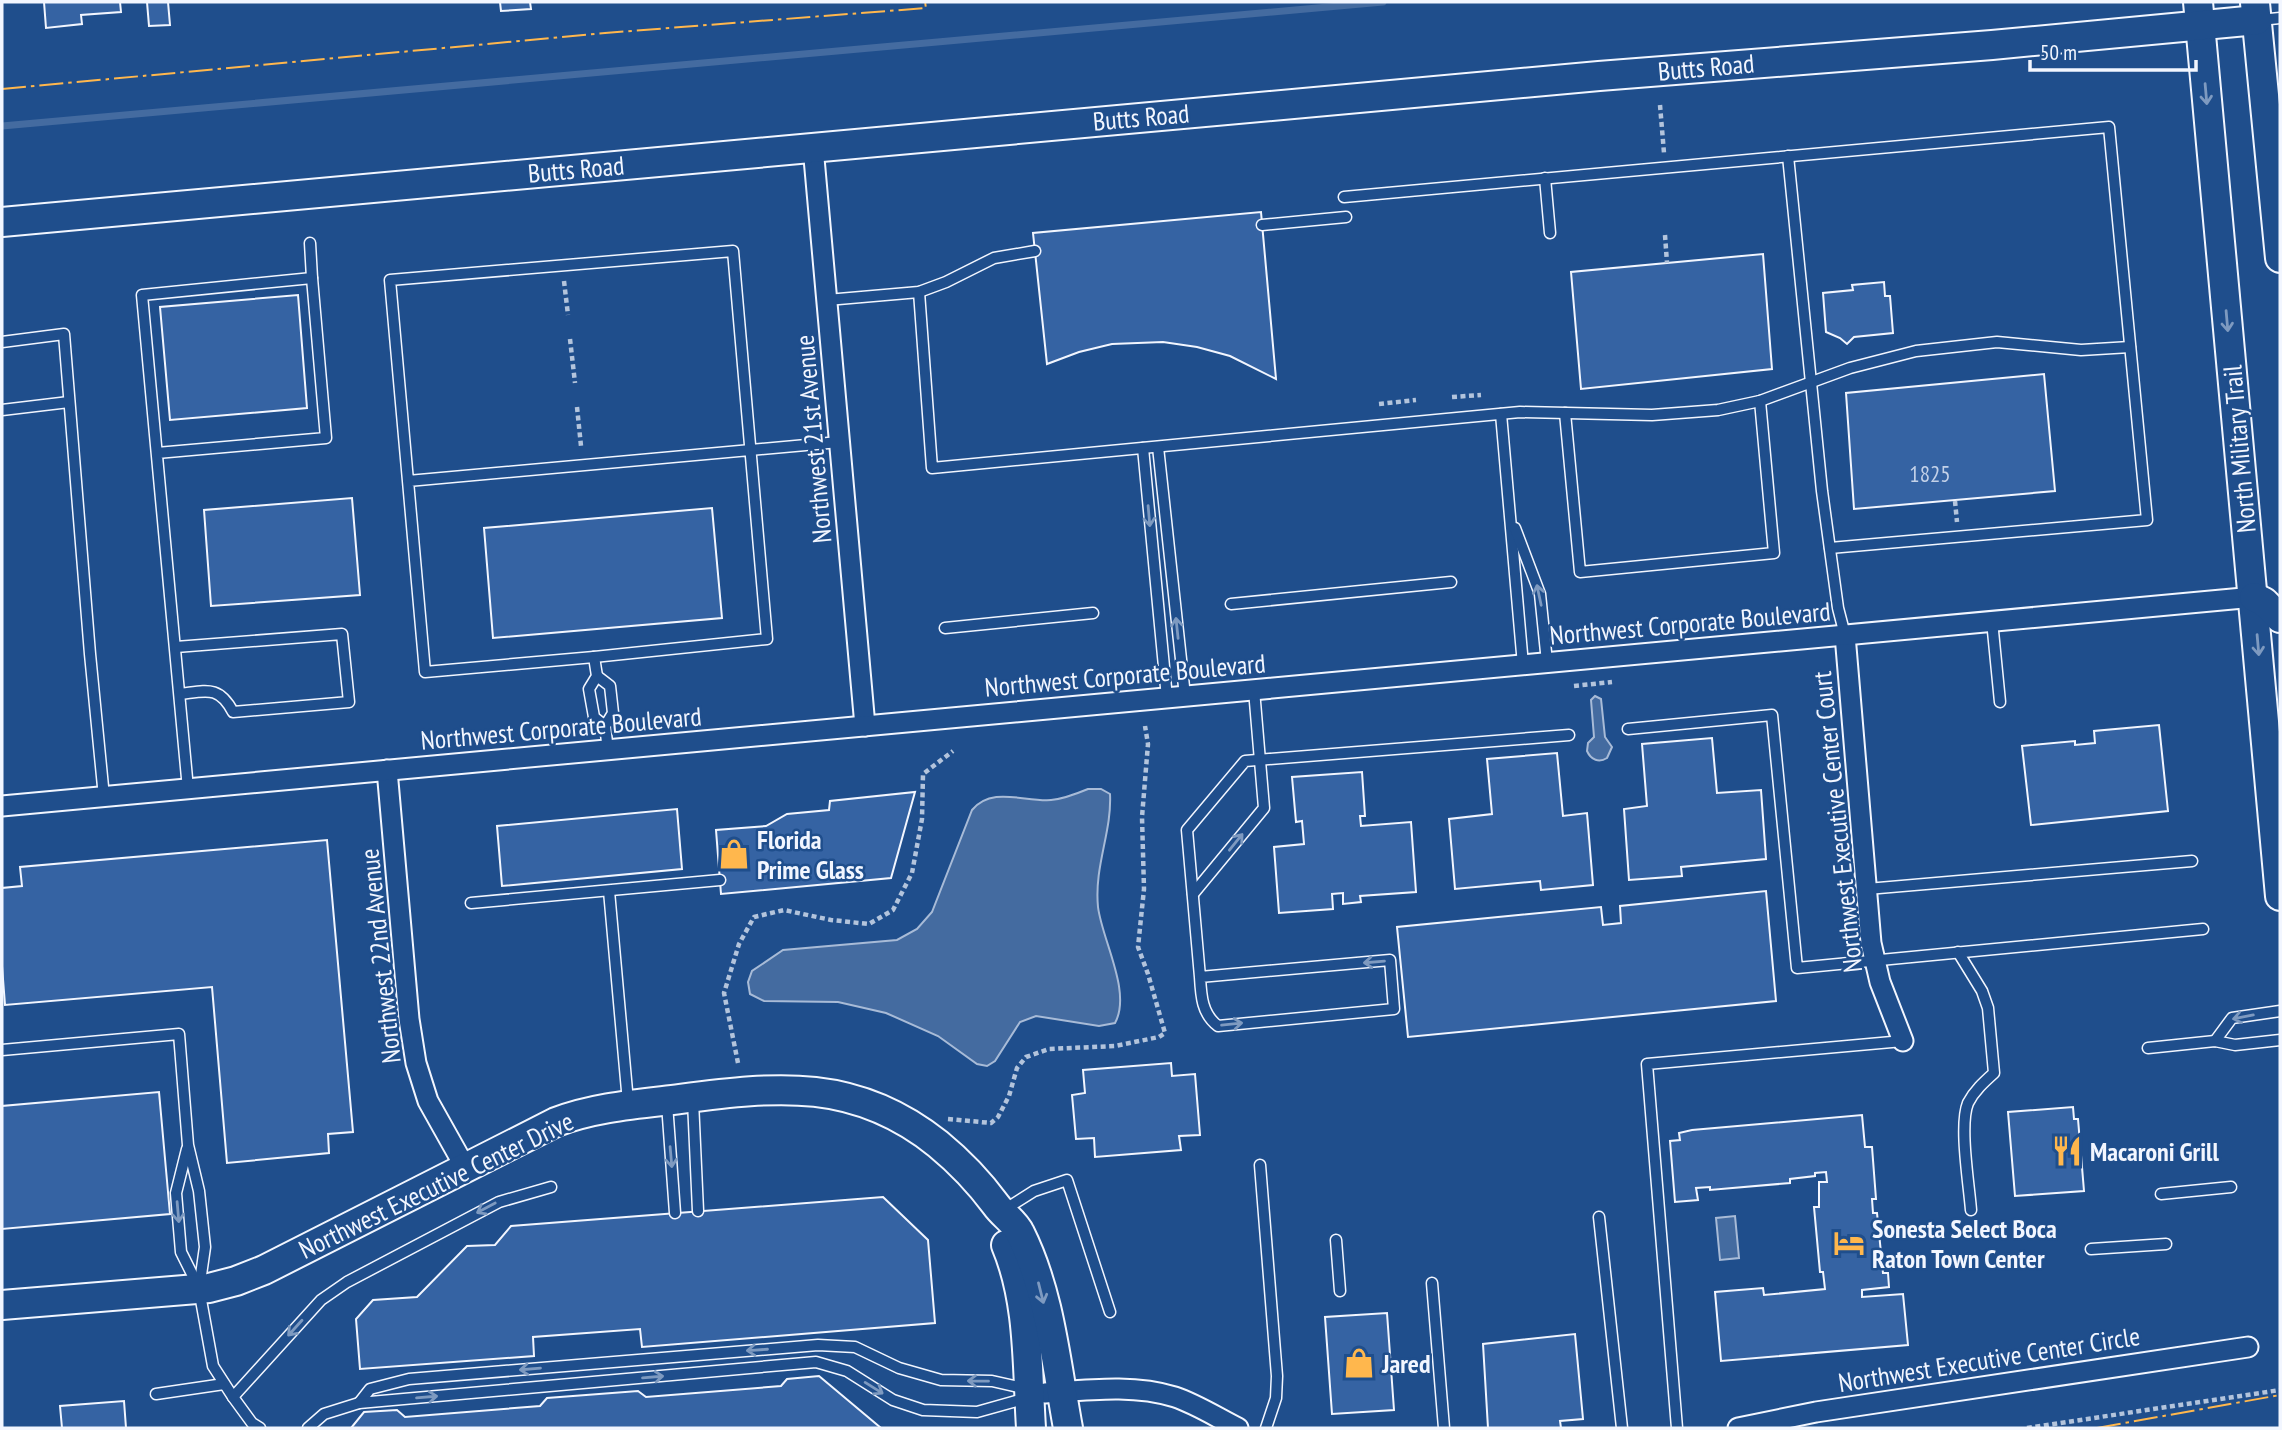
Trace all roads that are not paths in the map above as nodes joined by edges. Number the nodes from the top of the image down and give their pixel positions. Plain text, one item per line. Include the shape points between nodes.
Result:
1 (2199, 14) edge
2 (2264, 14) edge
3 (813, 147) junction
4 (1788, 156) junction
5 (1545, 178) junction
6 (1344, 197) dead end
7 (1346, 217) dead end
8 (2, 222) edge
9 (1262, 225) dead end
10 (1550, 233) dead end
11 (310, 243) dead end
12 (1035, 251) dead end
13 (2280, 258) edge
14 (312, 278) junction
15 (919, 292) junction
16 (827, 300) junction
17 (2, 342) edge
18 (2130, 347) junction
19 (1811, 383) junction
20 (1760, 401) junction
21 (69, 402) junction
22 (2, 410) edge
23 (1565, 413) junction
24 (1502, 414) junction
25 (839, 442) junction
26 (1158, 447) junction
27 (1143, 448) junction
28 (749, 449) junction
29 (157, 453) junction
30 (408, 481) junction
31 (1511, 520) junction
32 (1830, 548) junction
33 (1451, 582) dead end
34 (2254, 597) junction
35 (1231, 604) dead end
36 (1093, 613) dead end
37 (2280, 618) edge
38 (1992, 621) junction
39 (945, 628) dead end
40 (1845, 635) junction
41 (176, 647) junction
42 (594, 657) junction
43 (1547, 662) junction
44 (1523, 665) junction
45 (597, 676) junction
46 (1254, 690) junction
47 (180, 694) junction
48 (1176, 697) junction
49 (2000, 702) dead end
50 (605, 726) junction
51 (865, 726) junction
52 (1628, 729) dead end
53 (1569, 735) dead end
54 (607, 750) junction
55 (1261, 760) junction
56 (387, 770) junction
57 (188, 789) junction
58 (104, 797) junction
59 (2, 806) edge
60 (2192, 861) dead end
61 (720, 880) dead end
62 (1867, 889) junction
63 (609, 891) junction
64 (1193, 894) junction
65 (2280, 896) edge
66 (471, 904) dead end
67 (2203, 929) dead end
68 (1958, 952) junction
69 (1874, 960) junction
70 (1200, 977) junction
71 (2280, 1011) edge
72 (2280, 1040) edge
73 (1903, 1041) joint
74 (2215, 1041) junction
75 (2148, 1048) dead end
76 (2, 1050) edge
77 (679, 1099) junction
78 (628, 1106) junction
79 (188, 1145) junction
80 (1260, 1165) dead end
81 (465, 1167) junction
82 (551, 1187) dead end
83 (2231, 1187) dead end
84 (2161, 1194) dead end
85 (1971, 1210) dead end
86 (698, 1212) dead end
87 (1000, 1212) junction
88 (676, 1213) dead end
89 (1599, 1217) dead end
90 (1336, 1240) dead end
91 (2166, 1244) dead end
92 (2091, 1250) dead end
93 (1433, 1283) dead end
94 (199, 1289) junction
95 (1340, 1291) dead end
96 (2, 1305) edge
97 (1110, 1312) dead end
98 (2248, 1347) dead end
99 (224, 1384) junction
100 (1041, 1393) junction
101 (156, 1394) dead end
102 (233, 1397) junction
103 (359, 1403) junction
104 (260, 1428) edge
105 (308, 1428) edge
106 (1031, 1428) edge
107 (1068, 1428) edge
108 (1238, 1428) edge
109 (1266, 1428) edge
110 (1444, 1428) edge
111 (1622, 1428) edge
112 (1677, 1428) edge
113 (1738, 1428) edge

1 - 2 street, Butts Road
1 - 3 street, Butts Road via 1599,76
1 -> 34 street, North Military Trail
2 - 13 street
3 - 8 street, Butts Road
3 - 16 street, Northwest 21st Avenue
4 - 5 lane
4 - 18 lane via 2109,127
4 - 19 lane
5 - 6 lane
5 - 10 lane
7 - 9 lane
11 - 14 lane
12 - 15 lane via 994,258
14 - 29 lane via 142,295
14 - 29 lane via 326,438
15 - 16 lane
15 - 27 lane via 932,468
16 - 25 street, Northwest 21st Avenue
17 - 21 lane via 64,334
18 - 19 lane via 2081,350 1978,343 1897,355
18 - 32 lane via 2147,520
19 - 20 lane
19 - 32 lane
20 - 23 lane via 1675,414
20 - 23 lane via 1774,553 1580,572
21 - 22 lane
21 - 58 lane
23 - 24 lane
24 - 26 lane
24 - 31 lane
25 - 28 lane
25 - 51 street, Northwest 21st Avenue
26 - 27 lane
48 -> 26 lane
27 -> 48 lane
28 - 30 lane
28 - 30 lane via 733,251 390,280
28 - 42 lane via 767,639
29 - 41 lane
30 - 42 lane via 425,671
43 -> 31 lane via 1538,586
31 - 44 lane
32 - 40 lane
33 - 35 lane
34 - 37 street
34 - 38 street, Northwest Corporate Boulevard
34 -> 65 street, North Military Trail
36 - 39 lane
38 - 40 street, Northwest Corporate Boulevard
38 - 49 lane
40 - 43 street, Northwest Corporate Boulevard
40 - 62 street, Northwest Executive Center Court
41 - 47 lane
41 - 47 lane via 342,634 349,702 233,712 219,693
42 - 45 lane
43 - 44 street, Northwest Corporate Boulevard
44 - 46 street, Northwest Corporate Boulevard
45 - 50 lane via 589,689 594,717
45 - 50 lane via 610,686 613,713
46 - 48 street, Northwest Corporate Boulevard
46 - 55 lane
47 - 57 lane
48 - 51 street, Northwest Corporate Boulevard
50 - 54 lane
51 - 54 street, Northwest Corporate Boulevard
52 - 69 lane via 1772,715 1797,968
53 - 55 lane
54 - 56 street, Northwest Corporate Boulevard
64 -> 55 lane via 1264,808
55 - 64 lane via 1245,761 1187,830
56 - 57 street, Northwest Corporate Boulevard
56 - 81 street, Northwest 22nd Avenue via 416,1063 428,1101
57 - 58 street, Northwest Corporate Boulevard
58 - 59 street, Northwest Corporate Boulevard
60 - 62 lane
61 - 63 lane
62 - 69 street, Northwest Executive Center Court
63 - 66 lane
63 - 78 lane
64 - 70 lane
67 - 68 lane
68 - 69 lane
68 - 85 lane via 1982,990 1988,1009 1994,1073 1968,1104 1964,1120
69 - 73 street, Northwest Executive Center Court
70 -> 70 lane via 1202,1000 1218,1026 1394,1009 1390,960
71 -> 74 lane via 2232,1018
72 - 74 lane via 2235,1045
73 - 112 lane via 1647,1064
74 - 75 lane
76 - 79 lane via 179,1034
77 - 78 street, Northwest Executive Center Drive
77 - 86 lane
77 - 87 street, Northwest Executive Center Drive via 792,1091 867,1102 906,1121 945,1150
77 -> 88 lane
78 - 81 street, Northwest Executive Center Drive via 556,1122
79 - 94 lane via 205,1247
79 -> 94 lane via 176,1193 181,1252
80 - 109 lane via 1278,1376
81 - 94 street, Northwest Executive Center Drive via 264,1270 222,1286
82 -> 102 lane via 499,1202 347,1282 321,1300
83 - 84 lane
87 - 97 lane via 1034,1191 1067,1180
87 -> 100 street, Northwest Executive Center Drive via 1018,1230 1032,1260 1047,1317
89 - 111 lane
90 - 95 lane
91 - 92 lane
93 - 110 lane
94 - 96 street, Northwest Executive Center Drive
94 - 99 lane via 213,1366
98 - 113 street, Northwest Executive Center Circle via 1816,1412
99 - 101 lane
99 - 102 lane
103 -> 100 lane via 816,1362 847,1371 893,1400 923,1410 977,1412
100 -> 103 lane via 992,1381 941,1380 899,1368 855,1347 818,1345 409,1378 370,1389
100 - 106 street, Northwest Executive Center Drive
100 - 107 street, Northwest Executive Center Drive
100 - 108 street via 1105,1389 1159,1394
102 - 104 lane
103 - 105 lane via 324,1414

